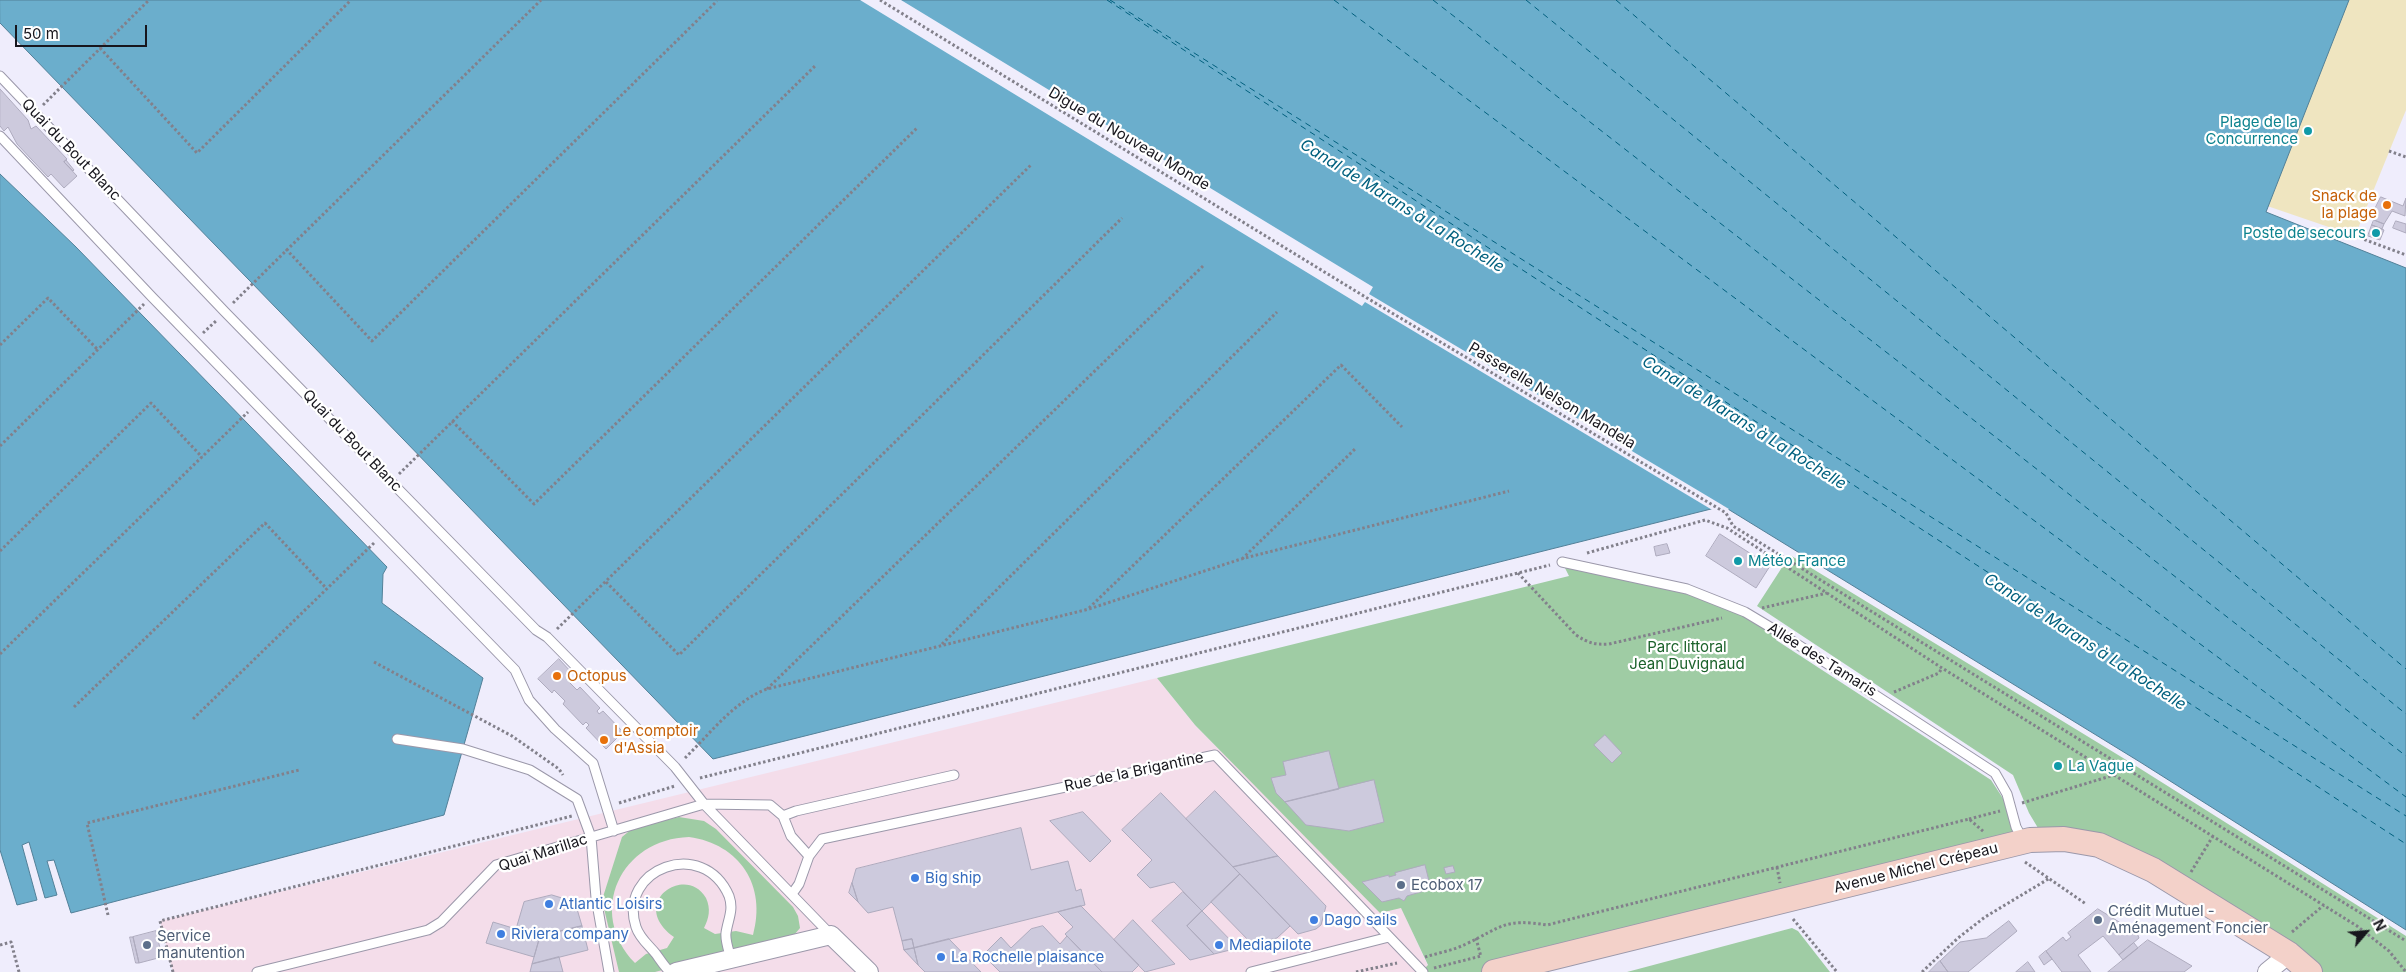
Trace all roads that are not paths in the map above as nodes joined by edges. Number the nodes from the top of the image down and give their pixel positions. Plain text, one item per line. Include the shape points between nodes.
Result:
1 (0, 76) edge
2 (0, 136) edge
3 (1562, 562) road end
4 (398, 739) dead end
5 (954, 775) dead end
6 (704, 804) junction
7 (783, 816) junction
8 (614, 830) junction
9 (591, 837) junction
10 (2014, 844) junction
11 (809, 856) junction
12 (792, 894) junction
13 (831, 935) junction
14 (1389, 937) junction
15 (2282, 950) junction
16 (731, 959) junction
17 (696, 970) edge
18 (257, 972) edge
19 (609, 972) edge
20 (670, 972) edge
21 (676, 972) edge
22 (869, 972) edge
23 (1252, 972) edge
24 (1424, 972) edge
25 (1494, 972) edge
26 (2268, 972) edge
27 (2310, 972) edge

1 - 6 lane, Quai du Bout Blanc via 232,319 688,782
2 - 8 lane via 515,670 529,700 593,763
3 - 10 lane, Allée des Tamaris via 1687,589 1746,612 1994,773 2011,807 2016,827
4 - 9 lane via 463,749 530,770 577,799
5 - 7 lane
6 - 7 lane, Quai Marillac via 770,805
6 - 8 lane, Quai Marillac
6 - 12 lane, Quai du Bout Blanc
7 - 11 lane via 791,836
8 - 9 lane, Quai Marillac
9 - 18 lane, Quai Marillac via 496,865 441,922 428,930
9 - 19 lane via 596,898
10 - 15 street, Avenue Michel Crépeau via 2064,839 2100,845 2153,870
10 - 25 street, Avenue Michel Crépeau
11 - 12 lane, Rue de la Brigantine
11 - 14 lane, Rue de la Brigantine via 822,839 1215,755
12 - 13 lane, Quai du Bout Blanc
13 - 16 street
13 - 22 street
14 - 23 lane
14 - 24 lane, Rue de la Brigantine
15 - 26 street
15 - 27 street, Avenue Michel Crépeau
16 - 17 street
16 - 20 lane via 726,934 732,914 730,898 722,883 709,870 678,863 660,868 647,878 636,896 634,910 642,939
17 - 21 street

